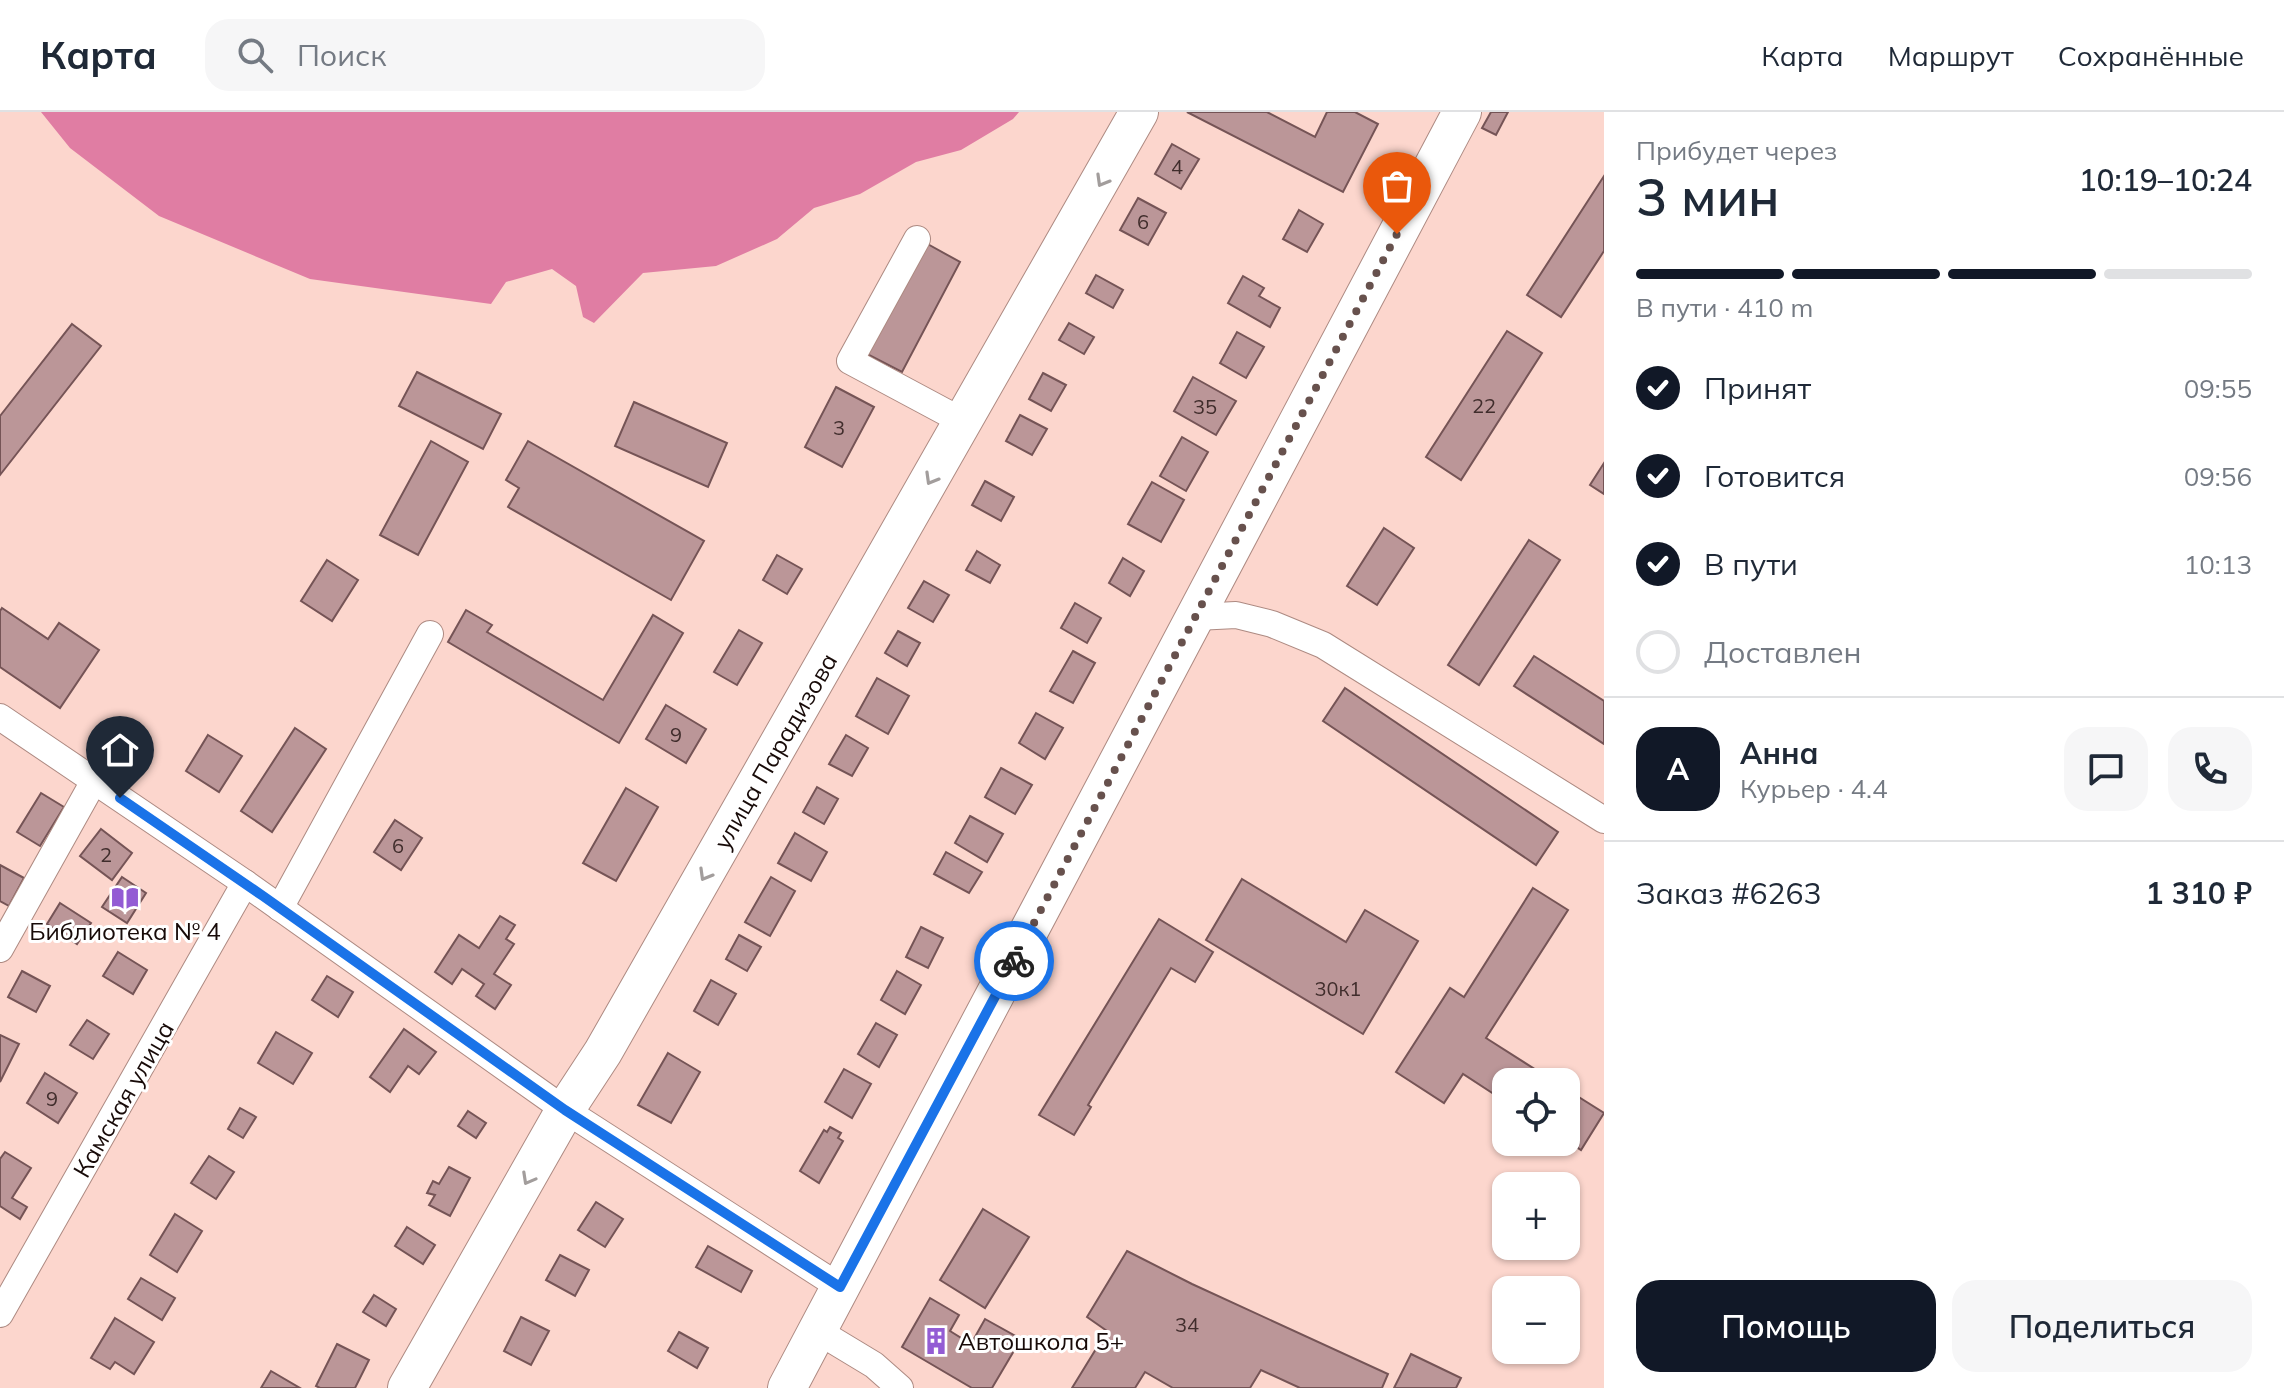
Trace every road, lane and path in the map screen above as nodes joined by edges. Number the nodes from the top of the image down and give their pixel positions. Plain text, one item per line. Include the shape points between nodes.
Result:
1 (1139, 112) edge
2 (1462, 112) edge
3 (917, 239) dead end
4 (964, 422) junction
5 (1196, 617) junction
6 (430, 634) dead end
7 (0, 717) edge
8 (94, 781) junction
9 (1604, 820) edge
10 (245, 883) junction
11 (280, 908) junction
12 (0, 949) edge
13 (565, 1110) junction
14 (840, 1287) junction
15 (0, 1314) edge
16 (816, 1330) junction
17 (407, 1388) edge
18 (787, 1388) edge
19 (900, 1388) edge

1 -> 4 highway, улица Парадизова
2 - 5 highway
3 - 4 street via 850,361
4 -> 13 highway, улица Парадизова
5 - 9 street via 1236,615 1323,645
5 - 14 highway
6 - 11 street
7 - 8 street
8 - 10 street
8 - 12 street
10 - 11 street
10 - 15 street, Камская улица
11 - 13 street
13 - 14 street
13 -> 17 highway, улица Парадизова
14 - 16 highway
16 - 18 highway
16 - 19 street via 874,1365

